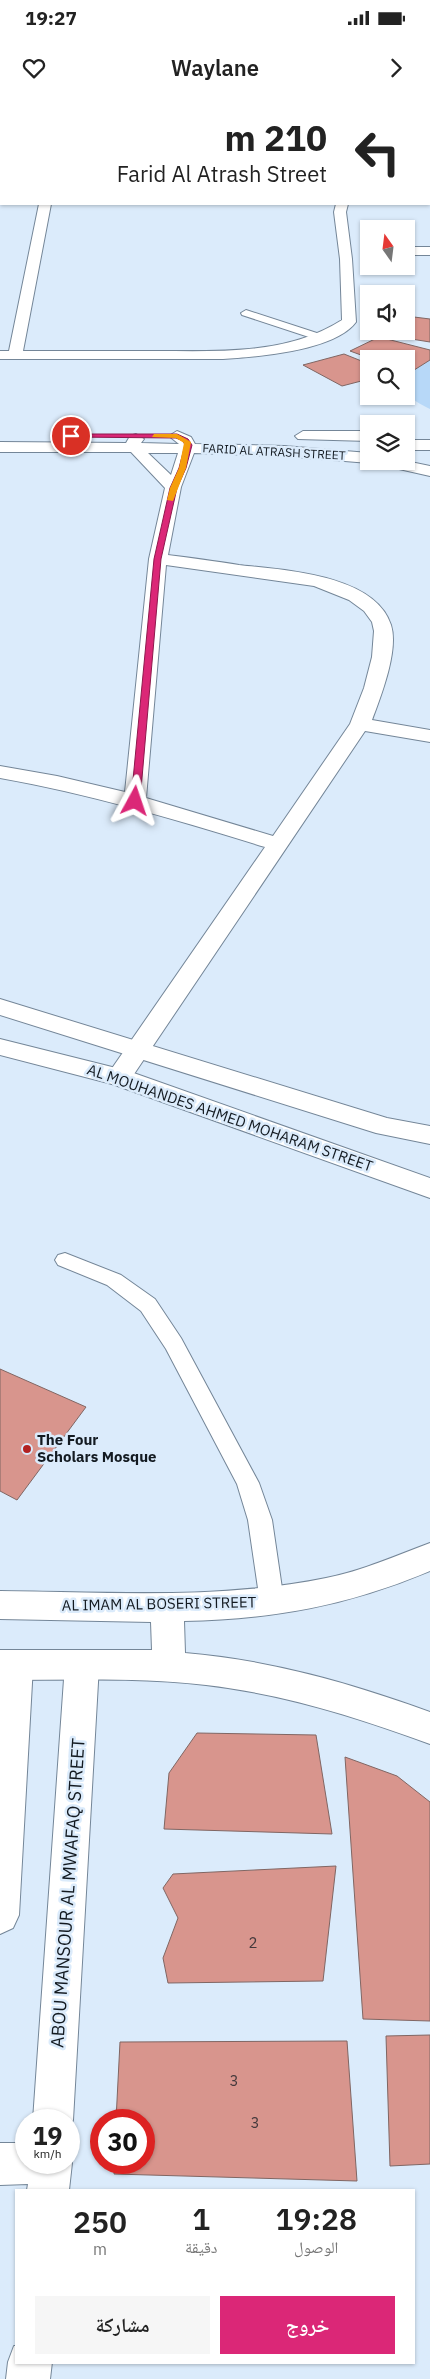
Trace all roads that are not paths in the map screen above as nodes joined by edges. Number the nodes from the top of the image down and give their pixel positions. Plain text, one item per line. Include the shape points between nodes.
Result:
1 (45, 205) edge
2 (342, 205) edge
3 (415, 250) edge
4 (430, 251) edge
5 (346, 254) junction
6 (360, 254) edge
7 (415, 258) edge
8 (430, 258) edge
9 (246, 313) dead end
10 (322, 338) junction
11 (7, 355) edge
12 (0, 435) edge
13 (360, 436) edge
14 (415, 436) edge
15 (430, 436) edge
16 (139, 442) junction
17 (182, 442) junction
18 (415, 445) edge
19 (430, 445) edge
20 (0, 447) edge
21 (360, 447) edge
22 (284, 451) junction
23 (360, 457) edge
24 (415, 468) edge
25 (430, 471) edge
26 (173, 488) junction
27 (158, 559) junction
28 (364, 715) junction
29 (430, 718) edge
30 (430, 736) edge
31 (0, 772) edge
32 (135, 801) junction
33 (278, 844) junction
34 (0, 1007) edge
35 (0, 1047) edge
36 (139, 1049) junction
37 (119, 1077) junction
38 (430, 1135) edge
39 (430, 1188) edge
40 (65, 1260) dead end
41 (430, 1557) edge
42 (272, 1602) junction
43 (0, 1605) edge
44 (167, 1606) junction
45 (8, 1665) edge
46 (82, 1666) junction
47 (169, 1666) junction
48 (430, 1728) edge
49 (0, 1915) edge
50 (54, 2109) edge
51 (0, 2164) edge
52 (15, 2166) edge
53 (30, 2364) edge
54 (28, 2379) edge

1 - 11 street
2 - 5 street
3 - 4 street
5 - 6 street
5 - 10 street via 349,322
7 - 8 street
9 - 10 lane
10 - 11 street via 288,348 223,354
12 - 16 street, FARID AL ATRASH STREET
13 - 17 street, FARID AL ATRASH STREET
14 - 15 street
16 - 17 street, FARID AL ATRASH STREET
16 - 20 street, FARID AL ATRASH STREET
16 - 26 street
17 - 22 street, FARID AL ATRASH STREET
17 - 26 street via 182,468
18 - 19 street
21 - 22 street
22 - 23 street, FARID AL ATRASH STREET
24 - 25 street
26 - 27 street
27 - 28 street via 301,578 343,591 369,606 382,623 385,641
27 - 32 street
28 - 29 street
28 - 30 street
28 - 33 street
31 - 32 street
32 - 33 street
33 - 36 street
34 - 36 street
35 - 37 street, AL MOUHANDES AHMED MOHARAM STREET
36 - 37 street
36 - 38 street via 385,1127
37 - 39 street, AL MOUHANDES AHMED MOHARAM STREET
40 - 42 lane via 114,1280 148,1305 174,1344 248,1483 260,1520
41 - 42 street, AL IMAM AL BOSERI STREET via 382,1577 341,1589
42 - 44 street, AL IMAM AL BOSERI STREET via 211,1607
43 - 44 street, AL IMAM AL BOSERI STREET
44 - 47 street
45 - 46 street
45 - 49 street
46 - 47 street
46 - 50 street, ABOU MANSOUR AL MWAFAQ STREET
47 - 48 street via 301,1686 366,1704
51 - 52 street
53 - 54 street

